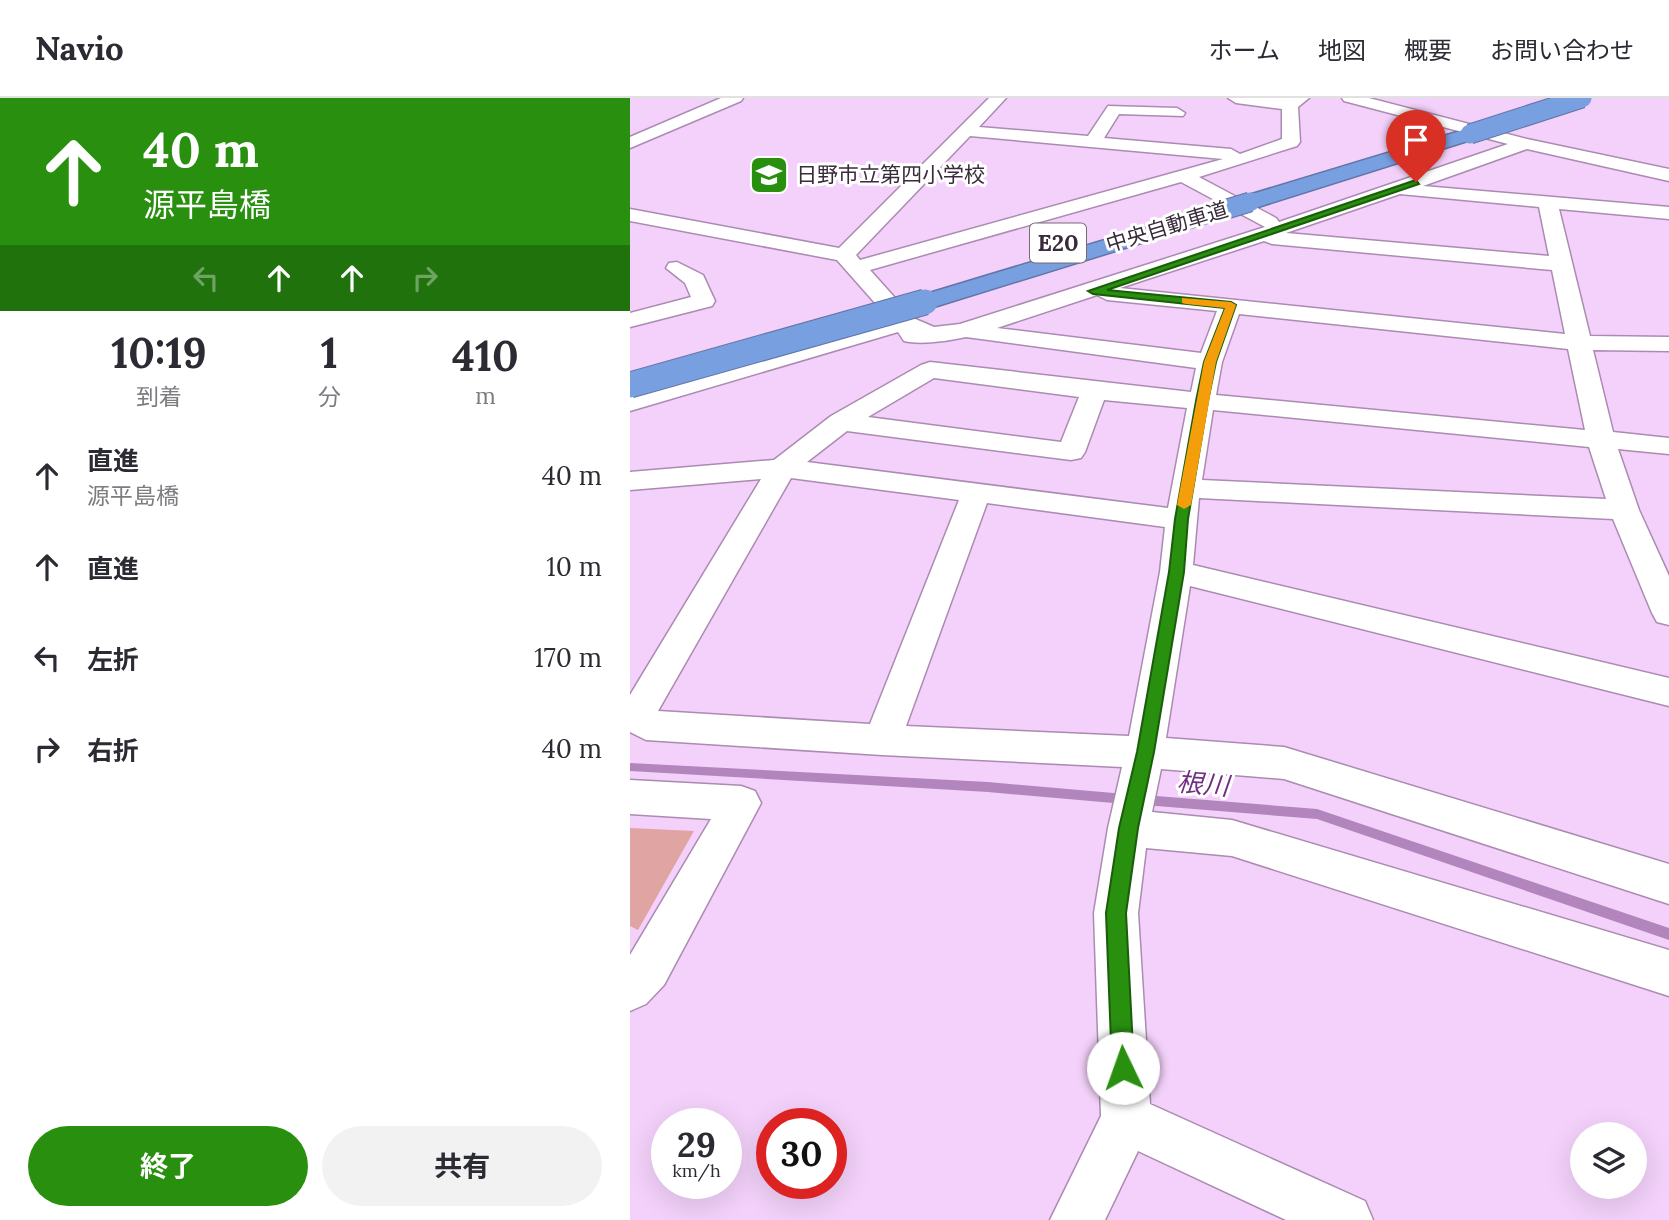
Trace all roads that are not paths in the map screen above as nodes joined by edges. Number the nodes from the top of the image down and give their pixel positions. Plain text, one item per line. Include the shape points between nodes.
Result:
1 (735, 98) edge
2 (998, 98) edge
3 (1236, 98) edge
4 (1350, 98) edge
5 (1534, 98) edge
6 (1582, 98) edge
7 (1295, 101) edge
8 (679, 103) dead end
9 (1177, 113) dead end
10 (697, 114) junction
11 (966, 131) junction
12 (1093, 142) junction
13 (630, 143) edge
14 (1526, 144) junction
15 (1252, 156) junction
16 (1184, 176) junction
17 (1669, 176) edge
18 (1396, 189) junction
19 (1221, 199) junction
20 (1548, 203) junction
21 (1669, 213) edge
22 (630, 215) edge
23 (1281, 228) junction
24 (1258, 236) junction
25 (849, 262) junction
26 (1562, 264) junction
27 (677, 268) dead end
28 (1093, 291) junction
29 (917, 294) junction
30 (1231, 305) junction
31 (630, 320) edge
32 (905, 323) junction
33 (963, 331) junction
34 (1580, 344) junction
35 (1669, 344) edge
36 (1210, 362) junction
37 (630, 363) edge
38 (929, 370) junction
39 (630, 385) edge
40 (1094, 391) junction
41 (1202, 401) junction
42 (630, 402) edge
43 (841, 422) junction
44 (1601, 440) junction
45 (1669, 446) edge
46 (782, 468) junction
47 (630, 481) edge
48 (976, 493) junction
49 (1184, 503) junction
50 (1624, 510) junction
51 (1176, 572) junction
52 (1669, 614) edge
53 (1669, 692) edge
54 (882, 740) junction
55 (1143, 761) junction
56 (630, 797) edge
57 (1130, 822) junction
58 (1669, 884) edge
59 (1669, 973) edge
60 (630, 988) edge
61 (1126, 1119) junction
62 (1077, 1220) edge
63 (1346, 1220) edge

1 - 10 street
2 - 11 street
3 - 7 street
4 - 14 street
5 - 19 highway, 中央自動車道 / E20
6 - 19 highway, 中央自動車道 / E20, bridge via 1250,202
7 - 15 street via 1291,142
8 - 10 street
9 - 12 street via 1114,109
10 - 13 street
11 - 12 street
11 - 25 street
12 - 15 street
14 - 17 street
14 - 18 street
15 - 16 street
16 - 23 street
16 - 25 street
18 - 20 street
18 - 23 street
19 - 29 highway, 中央自動車道 / E20
20 - 21 street
20 - 26 street
22 - 25 street
23 - 24 street
24 - 26 street
24 - 28 street
25 - 32 street
26 - 34 street
27 - 31 street via 695,280 704,301
28 - 30 street
28 - 33 street
29 - 37 highway, 中央自動車道 / E20
29 - 39 highway, 中央自動車道 / E20, bridge
30 - 34 street
30 - 36 street
32 - 33 street via 931,335
32 - 38 street
32 - 42 street
33 - 36 street
34 - 35 street
34 - 44 street
36 - 41 street
38 - 40 street
38 - 43 street
40 - 41 street
40 - 43 street via 1071,452
41 - 44 street
41 - 49 street
43 - 46 street
44 - 45 street
44 - 50 street
46 - 47 street
46 - 48 street
46 - 54 street via 637,715 646,725
48 - 49 street
48 - 54 street
49 - 50 street
49 - 51 street
50 - 52 street
51 - 53 street
51 - 55 street
54 - 55 street
55 - 57 street
55 - 58 street via 1284,763
56 - 60 street via 741,803 648,969
57 - 59 street via 1232,838
57 - 61 street via 1116,913
61 - 62 street
61 - 63 street

